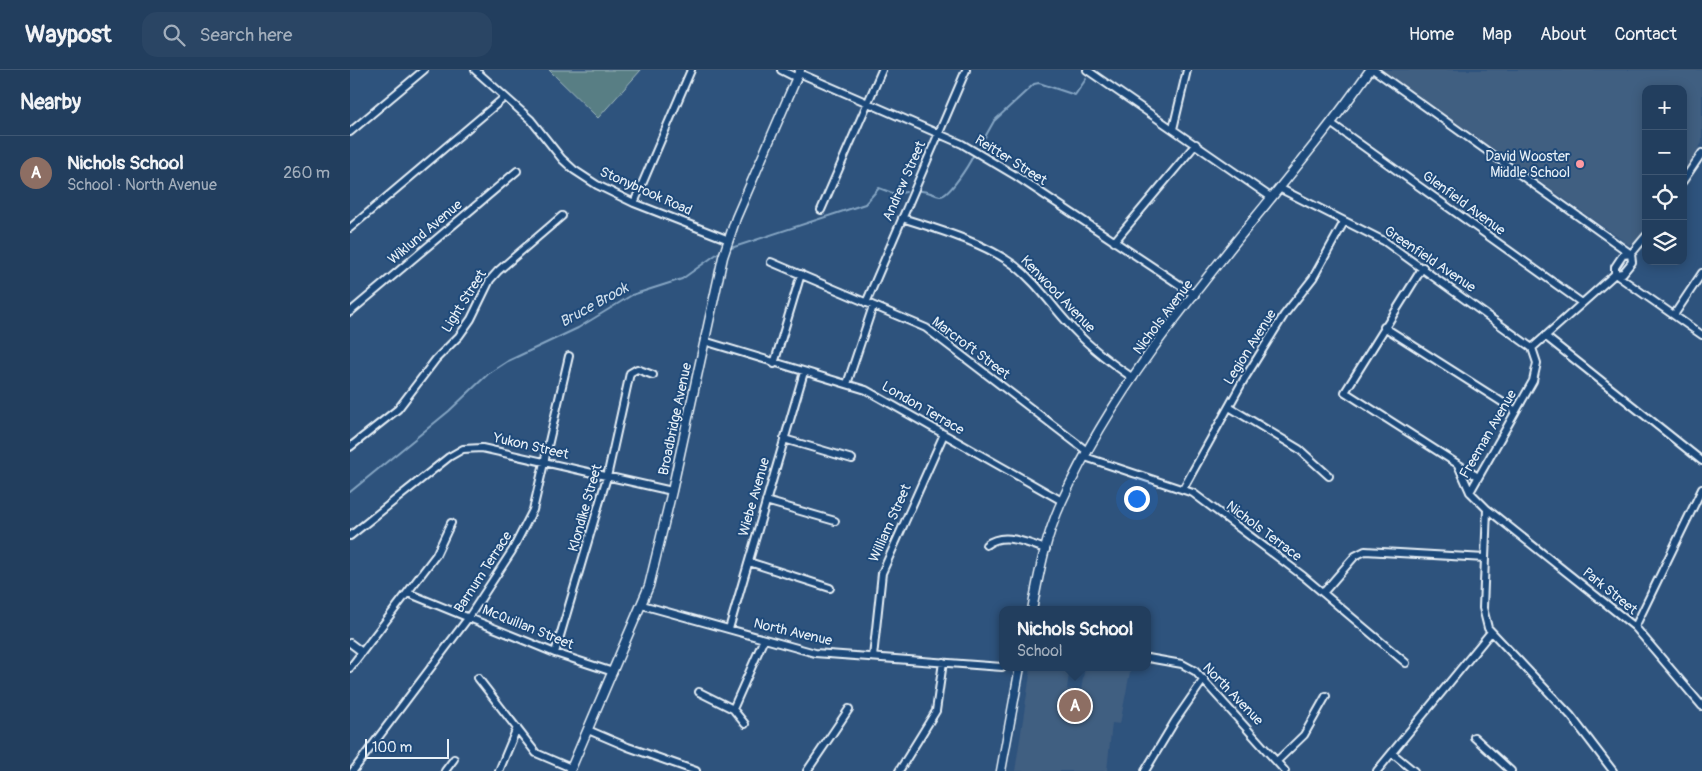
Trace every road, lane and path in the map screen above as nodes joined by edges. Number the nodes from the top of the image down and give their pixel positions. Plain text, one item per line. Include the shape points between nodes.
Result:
1 (424, 70) edge
2 (475, 70) edge
3 (691, 70) edge
4 (781, 70) edge
5 (882, 70) edge
6 (966, 70) edge
7 (1087, 70) edge
8 (1187, 70) edge
9 (1370, 70) edge
10 (1374, 70) edge
11 (799, 74) edge
12 (505, 97) junction
13 (868, 103) junction
14 (1332, 124) junction
15 (1173, 129) junction
16 (350, 132) edge
17 (938, 134) junction
18 (1196, 144) junction
19 (1702, 153) edge
20 (517, 171) dead end
21 (1687, 175) edge
22 (1281, 189) junction
23 (1272, 198) junction
24 (634, 203) junction
25 (821, 210) dead end
26 (562, 216) dead end
27 (902, 218) junction
28 (1344, 222) junction
29 (350, 228) edge
30 (1642, 241) edge
31 (728, 242) junction
32 (1114, 242) junction
33 (1631, 254) junction
34 (771, 262) dead end
35 (1423, 267) junction
36 (1702, 273) edge
37 (801, 274) junction
38 (1615, 274) junction
39 (1195, 295) junction
40 (866, 303) junction
41 (1582, 303) junction
42 (872, 306) junction
43 (350, 312) edge
44 (1674, 315) junction
45 (1384, 327) junction
46 (1702, 334) edge
47 (1545, 336) junction
48 (704, 341) junction
49 (1532, 348) junction
50 (569, 356) dead end
51 (774, 364) junction
52 (804, 372) junction
53 (653, 375) dead end
54 (1133, 378) junction
55 (847, 384) junction
56 (1229, 407) junction
57 (1516, 411) junction
58 (944, 434) junction
59 (784, 439) junction
60 (350, 447) edge
61 (1086, 455) junction
62 (852, 459) dead end
63 (1702, 461) edge
64 (544, 462) junction
65 (1457, 464) junction
66 (1328, 476) dead end
67 (607, 477) junction
68 (1478, 477) junction
69 (1702, 489) edge
70 (1184, 490) junction
71 (672, 491) junction
72 (1470, 492) junction
73 (766, 501) junction
74 (1062, 501) junction
75 (1487, 509) junction
76 (835, 521) dead end
77 (450, 523) dead end
78 (350, 536) edge
79 (986, 545) dead end
80 (1046, 549) junction
81 (1485, 558) junction
82 (748, 562) junction
83 (830, 588) dead end
84 (408, 593) junction
85 (1324, 593) junction
86 (642, 605) junction
87 (1033, 606) edge
88 (469, 617) junction
89 (1635, 627) junction
90 (729, 629) junction
91 (1491, 632) junction
92 (764, 639) junction
93 (350, 644) edge
94 (362, 652) junction
95 (555, 653) junction
96 (873, 657) junction
97 (1151, 659) edge
98 (943, 662) junction
99 (1406, 663) dead end
100 (999, 666) edge
101 (350, 668) edge
102 (1019, 671) edge
103 (613, 672) junction
104 (478, 678) dead end
105 (1204, 679) junction
106 (699, 692) dead end
107 (1326, 696) dead end
108 (1702, 706) edge
109 (733, 709) junction
110 (849, 709) dead end
111 (745, 724) dead end
112 (517, 728) junction
113 (588, 730) junction
114 (1474, 736) dead end
115 (1392, 753) junction
116 (454, 759) dead end
117 (1277, 761) junction
118 (570, 770) edge
119 (353, 771) edge
120 (445, 771) edge
121 (500, 771) edge
122 (696, 771) edge
123 (807, 771) edge
124 (899, 771) edge
125 (1001, 771) edge
126 (1145, 771) edge
127 (1285, 771) edge
128 (1377, 771) edge
129 (1414, 771) edge
130 (1511, 771) edge
131 (1613, 771) edge

1 - 16 street
2 - 12 street, Stonybrook Road
3 - 24 street
4 - 11 street, Reitter Street
5 - 13 street
6 - 17 street, Andrew Street
7 - 15 street
8 - 15 street
9 - 14 main road, Nichols Avenue
10 - 33 street
11 - 13 street, Reitter Street
11 - 31 main road, Broadbridge Avenue
12 - 24 street, Stonybrook Road via 531,120 567,164 597,185
12 - 29 street
13 - 17 street, Reitter Street
13 - 25 street
14 - 22 main road, Nichols Avenue
14 - 41 street, Glenfield Avenue
15 - 18 street
17 - 27 street, Andrew Street
17 - 32 street, Reitter Street via 981,155
18 - 23 street
18 - 32 street
19 - 21 street
20 - 43 street, Wiklund Avenue
22 - 23 main road, Nichols Avenue
22 - 28 street, Greenfield Avenue
23 - 39 main road, Nichols Avenue
24 - 31 street, Stonybrook Road
26 - 60 street, Light Street via 494,276 459,336 398,409
27 - 40 street, Andrew Street
27 - 54 street, Kenwood Avenue via 1007,260 1042,291 1066,322 1087,342
28 - 35 street, Greenfield Avenue via 1384,241
28 - 56 street, Legion Avenue via 1314,278 1284,315
30 - 33 street
31 - 48 main road, Broadbridge Avenue
32 - 39 street, Reitter Street
33 - 38 street via 1623,255 1615,267
33 - 38 street via 1632,262 1624,273
34 - 37 street, Marcroft Street
35 - 45 street
35 - 49 street, Greenfield Avenue
36 - 44 street
37 - 40 street, Marcroft Street
37 - 51 street
38 - 41 street
38 - 44 street
39 - 54 main road, Nichols Avenue
40 - 42 street, Marcroft Street
41 - 47 street
42 - 55 street
42 - 61 street, Marcroft Street via 926,328
44 - 46 street
45 - 57 street
45 - 65 street via 1345,392
47 - 49 street
47 - 63 street
48 - 51 street, London Terrace
48 - 71 main road, Broadbridge Avenue
49 - 57 street, Freeman Avenue via 1537,363 1536,374
50 - 64 street, Barnum Terrace
51 - 52 street, London Terrace
52 - 55 street, London Terrace
52 - 59 street, Wiebe Avenue
53 - 67 street, Klondike Street via 633,369 630,373
54 - 61 main road, Nichols Avenue
55 - 58 street, London Terrace via 881,396
56 - 66 street via 1299,449
56 - 70 street, Legion Avenue
57 - 68 street, Freeman Avenue
58 - 74 street, London Terrace
58 - 96 street, William Street via 882,573
59 - 62 street
59 - 73 street, Wiebe Avenue
61 - 70 street, Nichols Terrace
61 - 74 main road, Nichols Avenue
64 - 67 street, Yukon Street
64 - 78 street, Yukon Street via 472,448 459,451
64 - 88 street, Barnum Terrace via 526,527
65 - 68 street
65 - 72 street
67 - 71 street, Yukon Street
67 - 95 street, Klondike Street
68 - 72 street, Freeman Avenue
69 - 89 street
70 - 85 street, Nichols Terrace via 1199,497
71 - 86 main road, Broadbridge Avenue
72 - 75 street, Freeman Avenue
73 - 76 street
73 - 82 street, Wiebe Avenue
74 - 80 main road, Nichols Avenue
75 - 81 street
75 - 89 street, Park Street
77 - 84 street via 436,555
79 - 80 street via 996,538 1003,538
80 - 87 main road, Nichols Avenue
81 - 85 street via 1365,551 1354,556
81 - 91 street via 1484,613
82 - 83 street
82 - 90 street, Wiebe Avenue
84 - 88 street, McQuillan Street
84 - 94 street
85 - 99 street, Nichols Terrace
86 - 90 street, North Avenue
86 - 103 main road, Broadbridge Avenue
88 - 95 street, McQuillan Street
88 - 119 street, Barnum Terrace
89 - 108 street, Park Street
90 - 92 street, North Avenue
91 - 115 street
91 - 131 street via 1571,716
92 - 96 street, North Avenue via 815,653
92 - 109 street
93 - 94 street
94 - 101 street
95 - 103 street, McQuillan Street
96 - 98 street, North Avenue
97 - 105 street, North Avenue via 1182,664
98 - 100 street, North Avenue
98 - 124 street via 936,711
102 - 125 main road
103 - 113 main road, Broadbridge Avenue
104 - 112 street
105 - 117 street, North Avenue
105 - 126 street
106 - 109 street
107 - 117 street via 1304,735
109 - 111 street
110 - 123 street
112 - 118 street via 540,756
112 - 121 street
113 - 118 main road, Broadbridge Avenue
113 - 122 street
114 - 130 street
115 - 128 street
115 - 129 street
116 - 120 street
117 - 127 street, North Avenue

